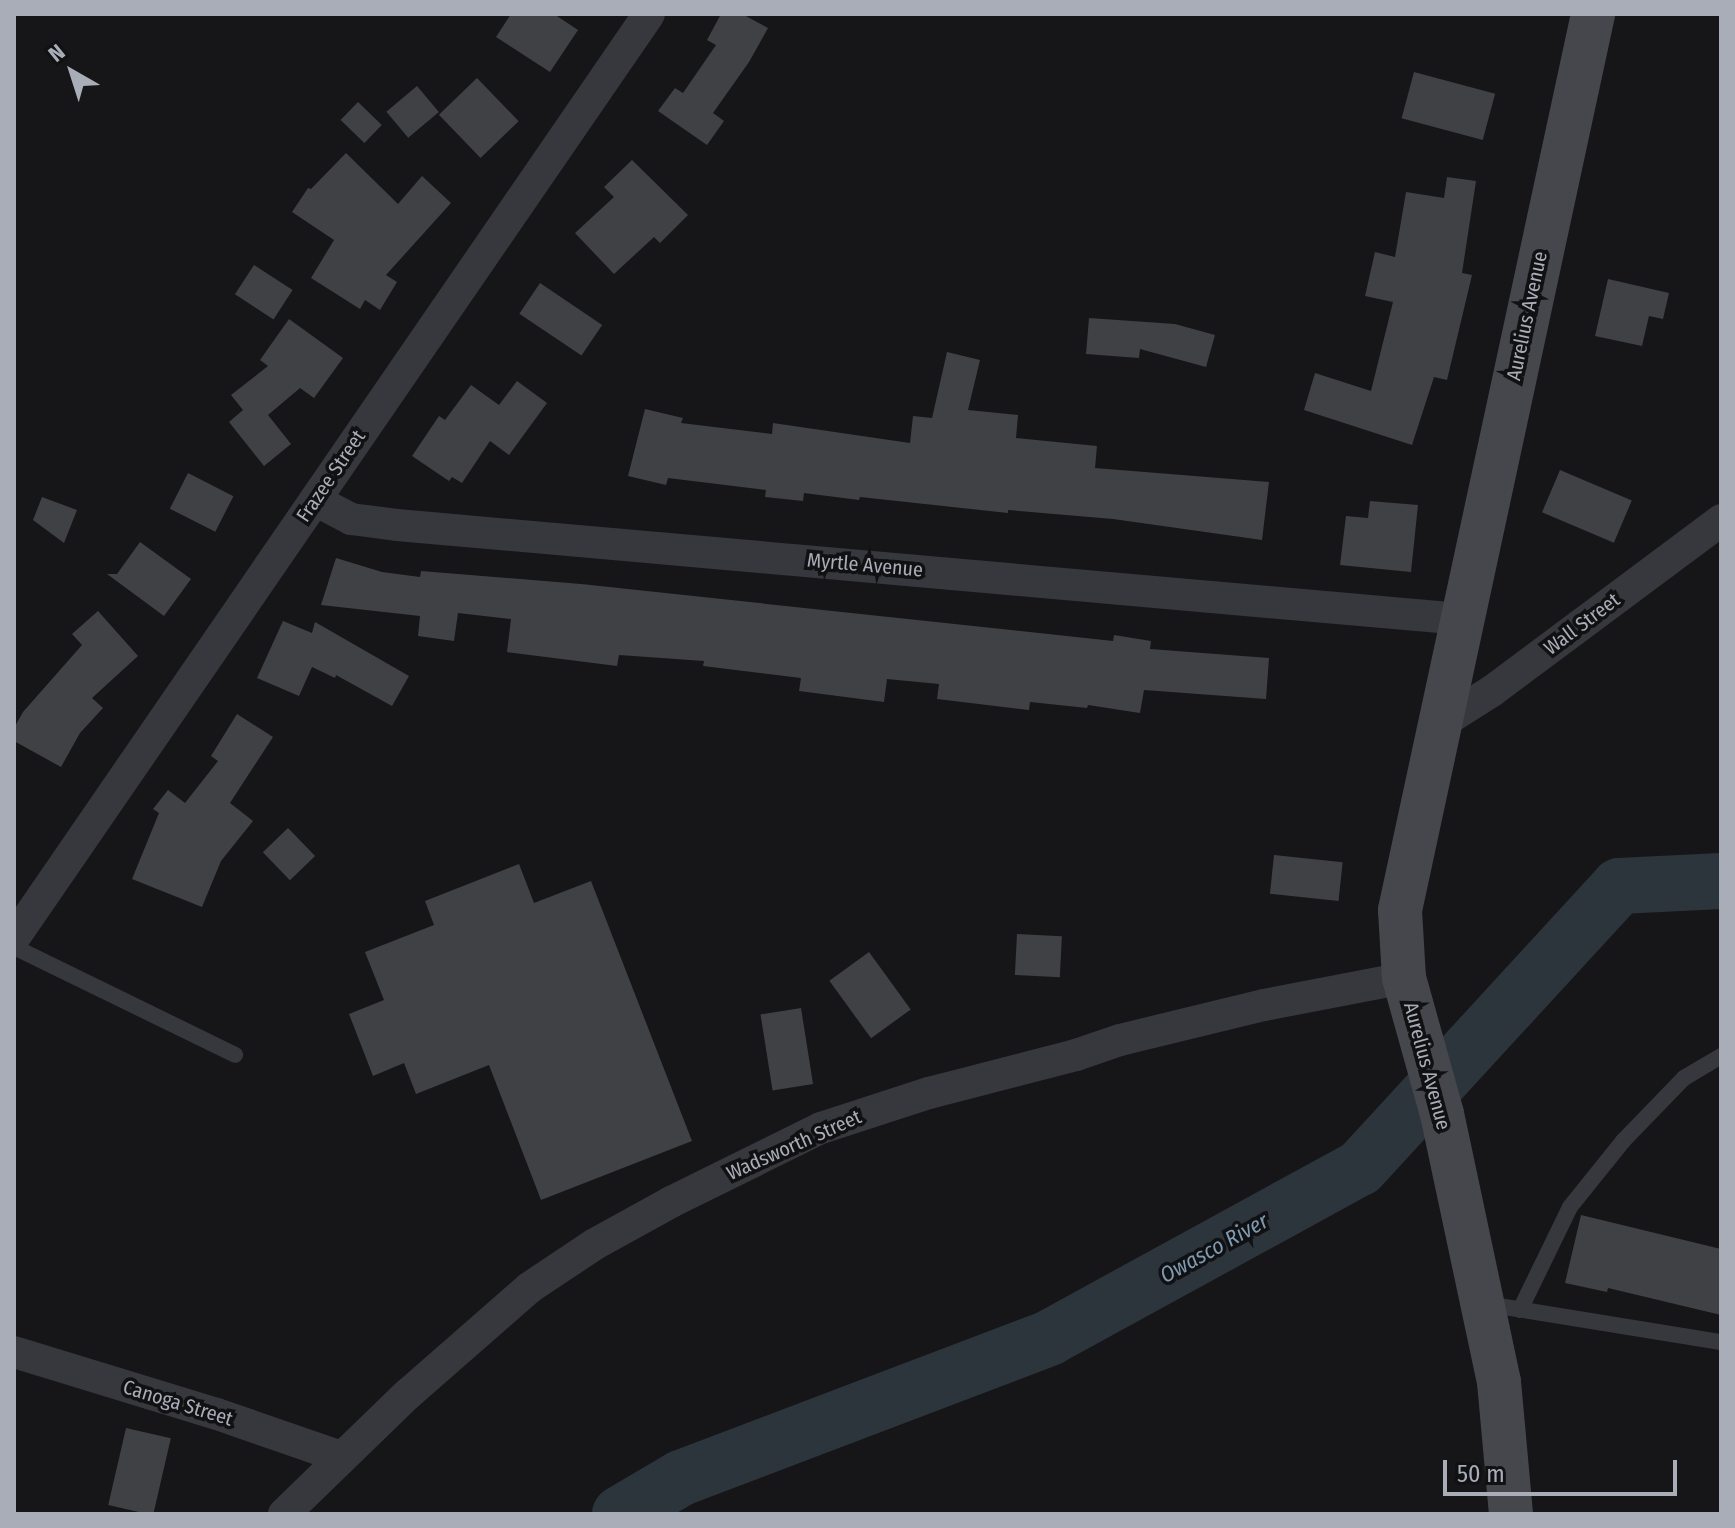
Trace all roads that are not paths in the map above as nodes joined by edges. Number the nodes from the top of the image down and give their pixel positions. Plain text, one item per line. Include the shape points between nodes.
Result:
1 (649, 14) edge
2 (1593, 14) edge
3 (315, 500) junction
4 (1721, 520) edge
5 (1440, 617) junction
6 (1440, 724) junction
7 (14, 938) edge
8 (14, 947) edge
9 (1408, 992) junction
10 (235, 1055) dead end
11 (1721, 1056) edge
12 (1502, 1307) junction
13 (1721, 1342) edge
14 (14, 1352) edge
15 (341, 1457) junction
16 (284, 1514) edge
17 (1511, 1514) edge

1 - 3 street, Frazee Street
2 - 5 street, Aurelius Avenue
3 - 5 street, Myrtle Avenue via 351,519 397,525
3 - 7 street, Frazee Street
4 - 6 street, Wall Street
5 - 6 street, Aurelius Avenue
6 - 9 street, Aurelius Avenue via 1400,910
8 - 10 lane
9 - 12 street, Aurelius Avenue via 1461,1206
9 - 15 street, Wadsworth Street via 1264,1005 929,1093 821,1128 658,1209 529,1288
11 - 12 lane via 1684,1078 1623,1141
12 - 13 lane
12 - 17 street, Aurelius Avenue via 1499,1382
14 - 15 street, Canoga Street
15 - 16 street, Wadsworth Street

